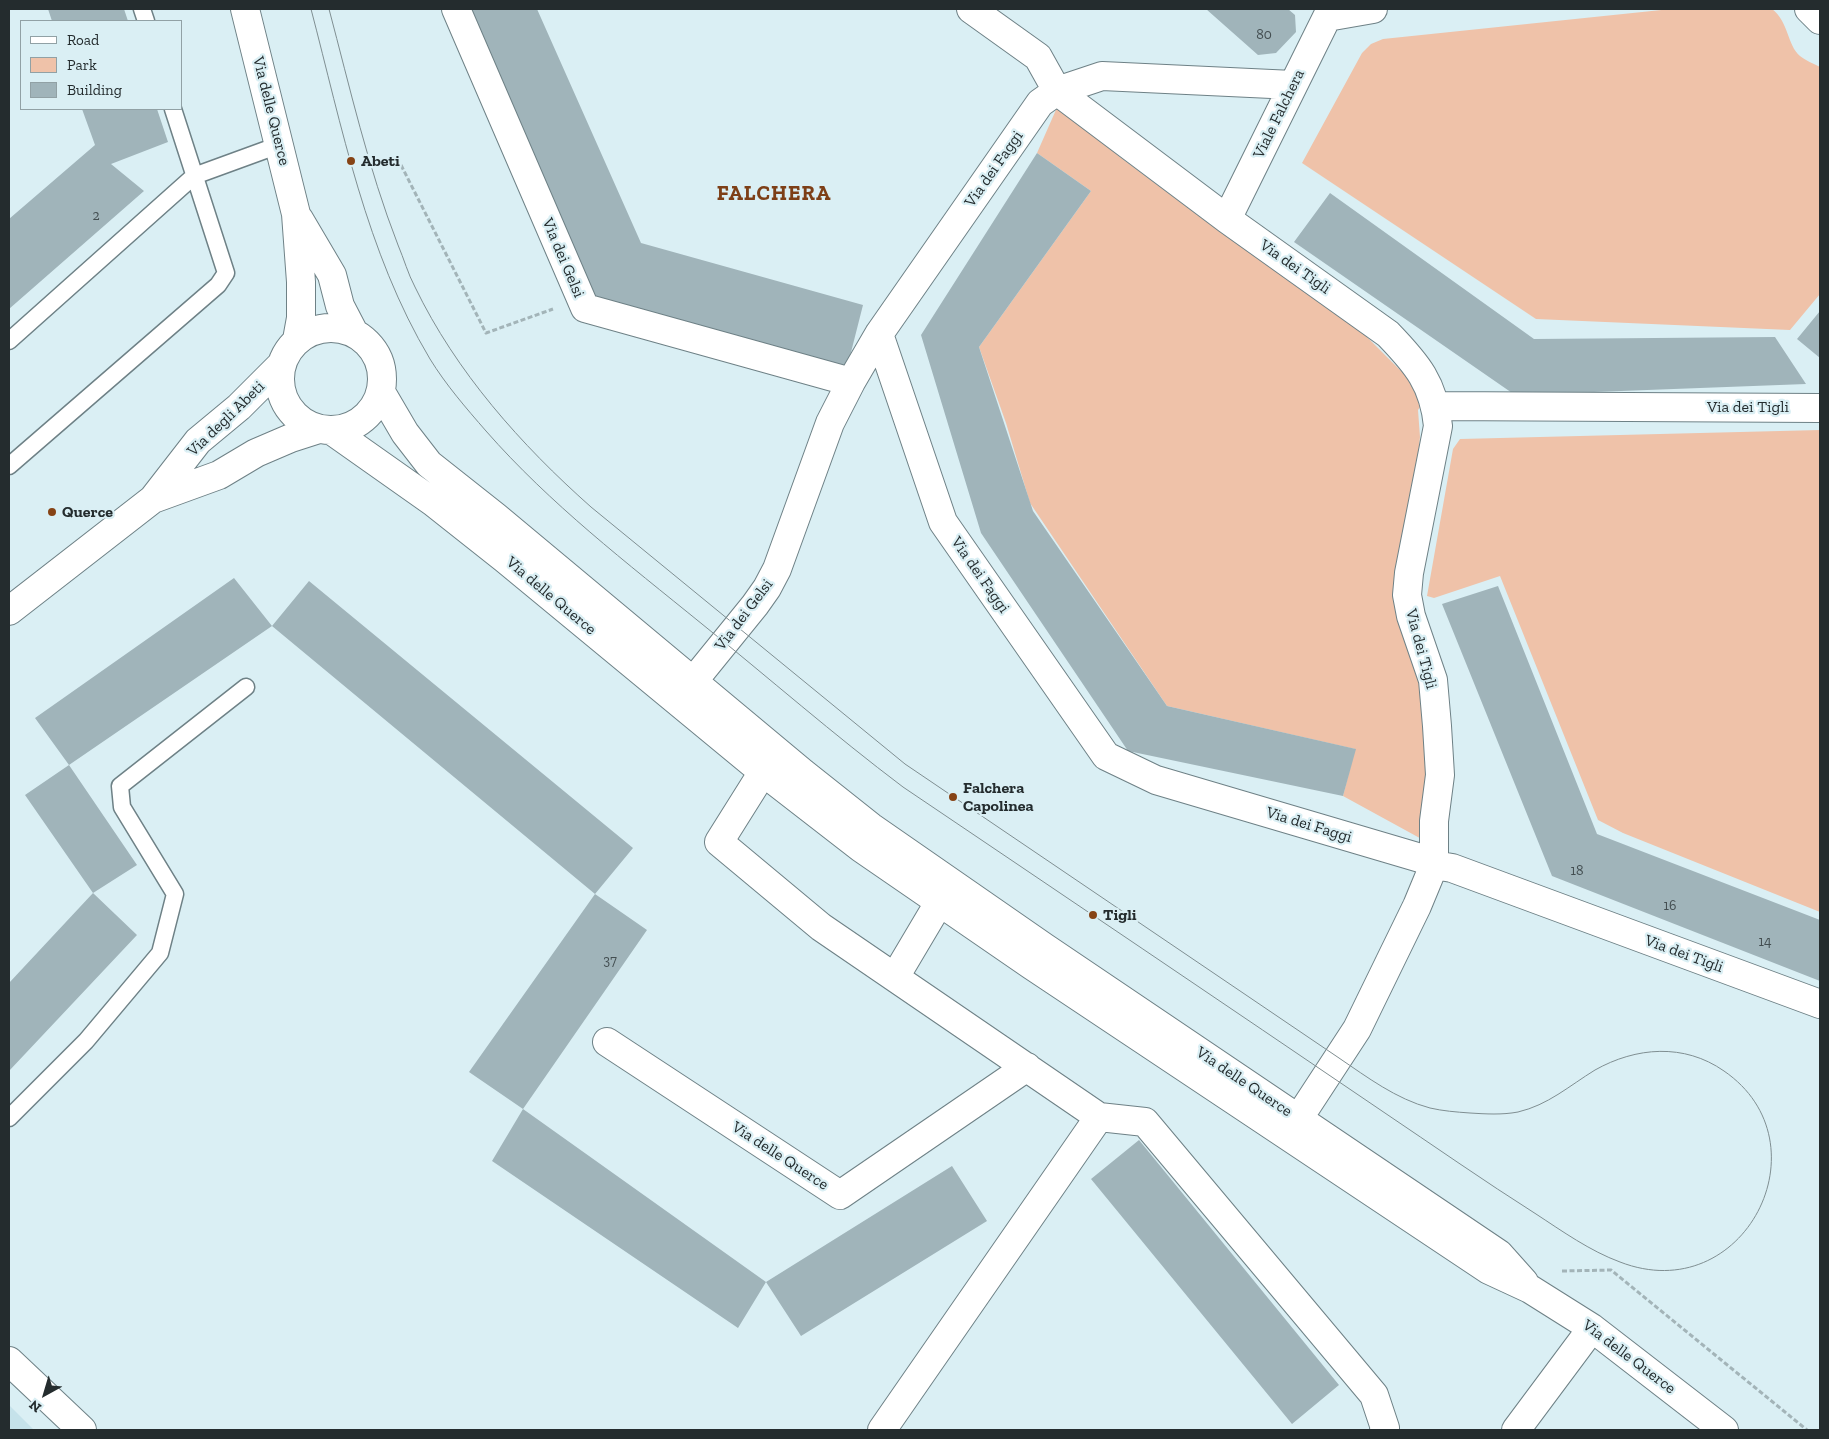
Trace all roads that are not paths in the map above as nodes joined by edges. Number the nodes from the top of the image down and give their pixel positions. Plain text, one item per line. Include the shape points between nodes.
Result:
1 (245, 9) edge
2 (456, 9) edge
3 (971, 9) edge
4 (1373, 9) edge
5 (1809, 9) edge
6 (1327, 12) edge
7 (1820, 20) edge
8 (1293, 84) junction
9 (1058, 91) junction
10 (173, 110) edge
11 (279, 145) junction
12 (194, 176) junction
13 (296, 214) junction
14 (1227, 219) junction
15 (353, 331) junction
16 (879, 334) junction
17 (9, 340) edge
18 (297, 340) junction
19 (282, 364) junction
20 (850, 382) junction
21 (381, 392) junction
22 (1436, 406) junction
23 (1820, 408) edge
24 (325, 430) junction
25 (9, 466) edge
26 (153, 499) junction
27 (10, 608) edge
28 (246, 688) dead end
29 (685, 691) junction
30 (770, 762) junction
31 (1434, 865) junction
32 (945, 892) junction
33 (895, 977) junction
34 (1820, 1004) edge
35 (607, 1042) dead end
36 (1027, 1067) junction
37 (1099, 1117) junction
38 (9, 1118) edge
39 (1292, 1127) junction
40 (1592, 1328) junction
41 (9, 1361) edge
42 (82, 1430) edge
43 (882, 1430) edge
44 (1385, 1430) edge
45 (1516, 1430) edge
46 (1724, 1430) edge

1 - 11 street, Via delle Querce
2 - 20 street, Via dei Gelsi via 585,308
3 - 9 street via 1038,57
4 - 6 street
5 - 7 street
6 - 8 street, Viale Falchera
8 - 9 street, Via dei Faggi via 1102,76
8 - 14 street, Viale Falchera
9 - 14 street
9 - 16 street, Via dei Faggi via 1040,103
10 - 12 lane
11 - 12 lane
11 - 13 street, Via delle Querce
12 - 17 lane
12 - 25 lane via 226,273 218,285
13 - 15 street, Via delle Querce via 332,274 340,306
13 - 18 street, Via delle Querce via 301,282
14 - 22 street, Via dei Tigli via 1388,334 1410,356
15 - 18 street via 320,327
15 - 21 street via 378,355 383,372
16 - 20 street, Via dei Gelsi
16 - 31 street, Via dei Faggi via 943,522 1106,756 1156,780 1427,860
18 - 19 street via 290,346
19 - 24 street via 282,395 290,410 302,421
19 - 26 street, Via degli Abeti via 239,407 198,441
20 - 29 street, Via dei Gelsi via 830,423 777,569 767,588
21 - 24 street via 376,405 364,418 350,427
21 - 29 street, Via delle Querce via 405,433 429,464 496,517
22 - 23 street, Via dei Tigli
22 - 31 street, Via dei Tigli via 1438,426 1407,595 1433,680 1440,775 1434,821
24 - 26 street, Via degli Abeti via 291,438 256,453 219,475
24 - 29 street, Via delle Querce via 433,502
26 - 27 street, Via degli Abeti
28 - 38 lane via 120,786 122,807 175,894 160,953 86,1041
29 - 30 street, Via delle Querce
30 - 32 street, Via delle Querce via 861,848
30 - 33 street via 719,842 821,927
31 - 34 street, Via dei Tigli via 1452,868
31 - 39 street, Via dei Tigli via 1357,1029
32 - 33 street
32 - 39 street, Via delle Querce
33 - 36 street
35 - 36 street, Via delle Querce via 840,1195
36 - 37 street
37 - 43 street
37 - 44 street via 1146,1122 1374,1395
39 - 40 street, Via delle Querce via 1489,1270 1530,1289
40 - 45 street
40 - 46 street, Via delle Querce
41 - 42 street

